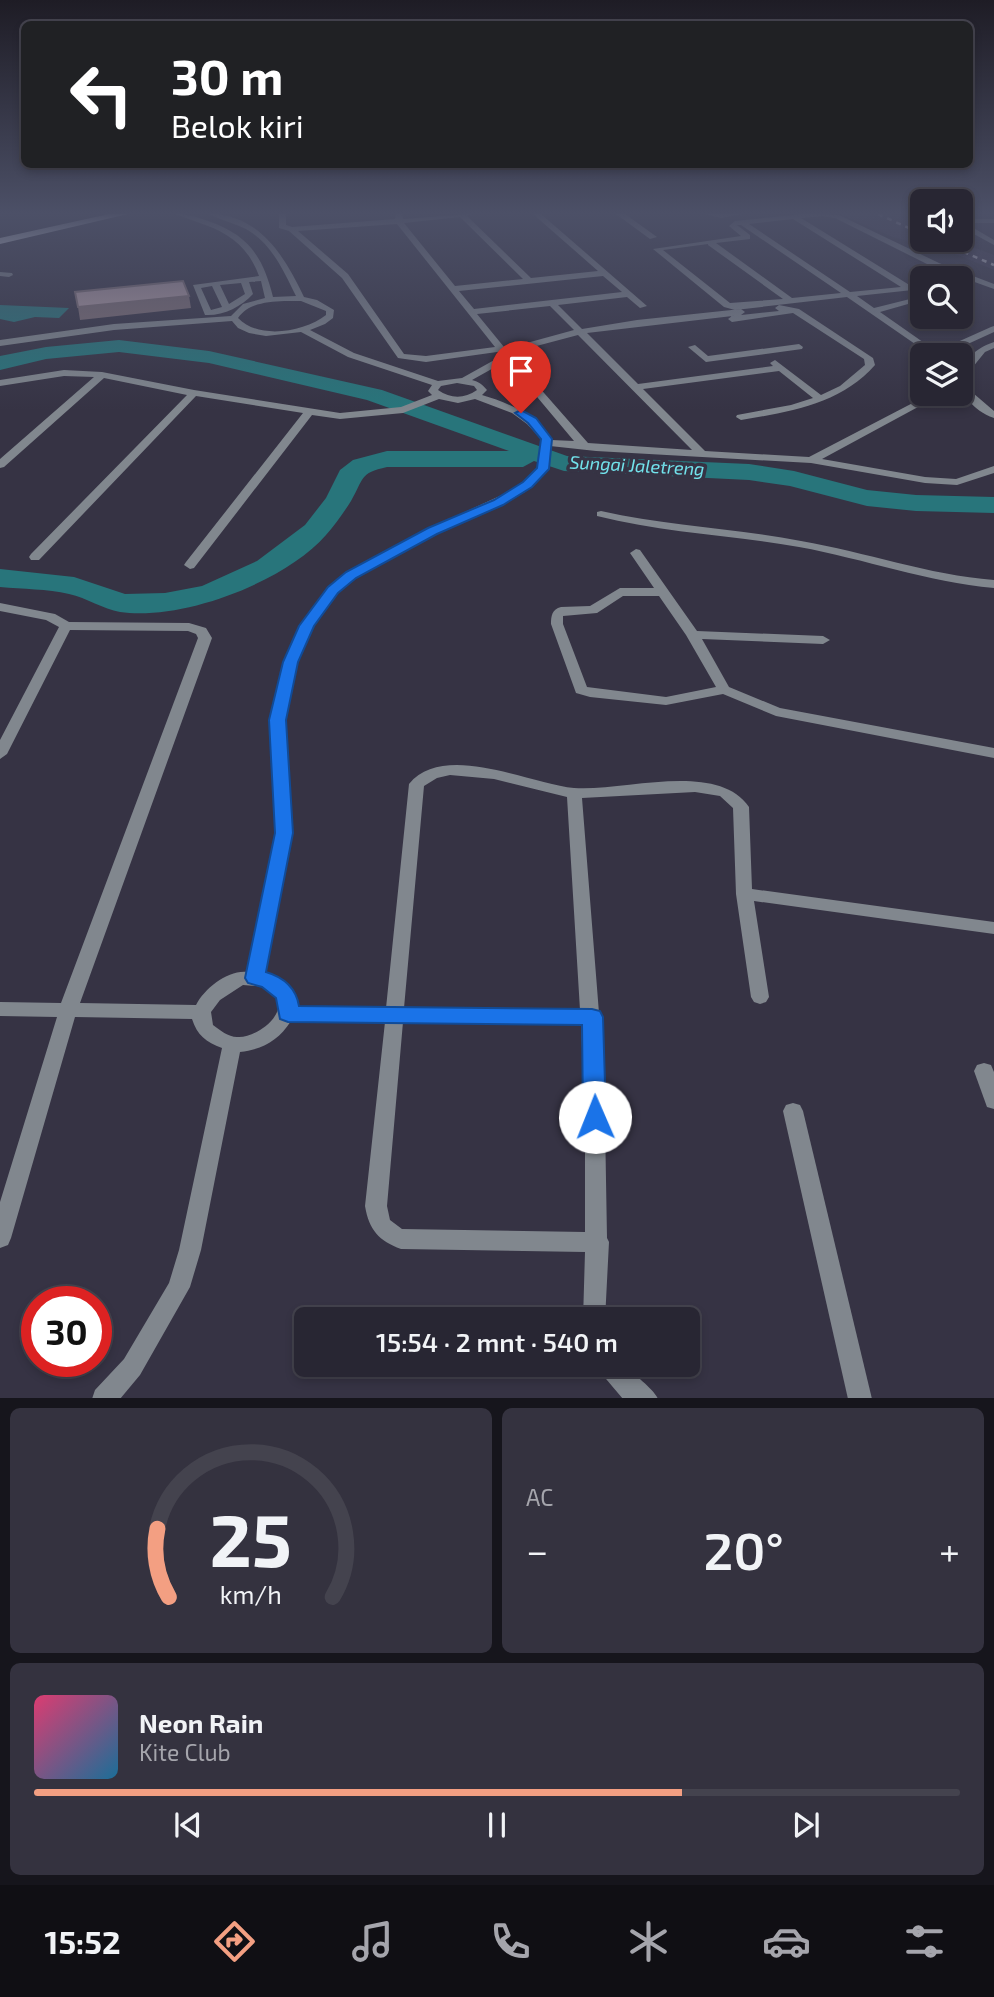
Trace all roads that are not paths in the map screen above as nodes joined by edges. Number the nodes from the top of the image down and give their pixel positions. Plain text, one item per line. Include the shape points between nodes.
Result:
1 (252, 279) edge
2 (265, 279) edge
3 (291, 279) edge
4 (347, 279) edge
5 (445, 279) edge
6 (546, 279) edge
7 (613, 279) edge
8 (695, 279) edge
9 (760, 279) edge
10 (826, 279) edge
11 (895, 279) edge
12 (973, 279) edge
13 (244, 280) junction
14 (529, 281) joint
15 (978, 281) junction
16 (973, 282) edge
17 (215, 283) junction
18 (994, 286) edge
19 (909, 288) joint
20 (452, 289) junction
21 (630, 294) junction
22 (848, 295) junction
23 (301, 299) junction
24 (270, 300) junction
25 (790, 302) junction
26 (910, 302) edge
27 (552, 303) junction
28 (643, 306) dead end
29 (226, 308) junction
30 (471, 312) junction
31 (871, 312) junction
32 (234, 318) junction
33 (994, 329) edge
34 (303, 330) junction
35 (582, 333) junction
36 (0, 343) edge
37 (919, 343) edge
38 (963, 343) edge
39 (994, 345) edge
40 (692, 347) dead end
41 (799, 347) dead end
42 (761, 352) junction
43 (781, 368) junction
44 (520, 370) dead end
45 (102, 375) junction
46 (465, 380) junction
47 (0, 383) edge
48 (437, 384) junction
49 (636, 387) junction
50 (194, 393) junction
51 (439, 396) junction
52 (475, 396) junction
53 (820, 399) junction
54 (914, 406) edge
55 (310, 411) junction
56 (994, 415) edge
57 (741, 417) dead end
58 (584, 445) junction
59 (546, 448) junction
60 (702, 454) junction
61 (811, 460) junction
62 (0, 465) edge
63 (994, 469) edge
64 (601, 514) dead end
65 (636, 553) dead end
66 (35, 557) dead end
67 (190, 565) dead end
68 (994, 584) edge
69 (662, 592) junction
70 (0, 607) edge
71 (66, 626) junction
72 (693, 635) junction
73 (822, 640) dead end
74 (724, 690) junction
75 (994, 753) edge
76 (0, 754) edge
77 (574, 793) junction
78 (744, 894) junction
79 (994, 928) edge
80 (255, 978) junction
81 (760, 997) dead end
82 (0, 1009) edge
83 (68, 1010) junction
84 (202, 1012) junction
85 (288, 1014) junction
86 (392, 1015) junction
87 (592, 1017) junction
88 (232, 1044) junction
89 (984, 1071) dead end
90 (994, 1101) edge
91 (793, 1111) dead end
92 (0, 1238) edge
93 (598, 1242) junction
94 (595, 1307) edge
95 (620, 1377) edge
96 (104, 1398) edge
97 (646, 1398) edge
98 (860, 1398) edge

1 - 13 street
2 - 24 street
3 - 23 street
4 - 30 street via 401,356 426,359 501,349
5 - 20 street
6 - 14 street
7 - 21 street
8 - 25 street via 727,305
9 - 25 street
10 - 22 street
11 - 19 street
12 - 15 street
13 - 17 street
13 - 29 street via 247,298
14 - 20 street
15 - 16 street
15 - 18 street
17 - 29 street
17 - 29 street via 196,287 208,313
19 - 22 street
20 - 30 street
21 - 27 street
21 - 28 street
22 - 25 street
22 - 31 street
23 - 24 street
23 - 34 street via 330,310 330,316
24 - 32 street via 245,307
26 - 31 street
27 - 30 street
27 - 35 street
31 - 37 street
32 - 34 street via 256,331
32 - 36 street via 114,327
33 - 38 street
34 - 48 street via 351,355
35 - 46 street via 501,360
35 - 49 street
35 - 53 street via 796,311 869,358 870,365 860,376
39 - 56 street via 982,350 963,373 963,389 971,400
40 - 42 street via 706,359
41 - 42 street
42 - 43 street
43 - 49 street
43 - 53 street
44 - 58 street
45 - 47 street via 64,373
45 - 50 street
45 - 62 street
46 - 48 street
46 - 52 street via 481,387
48 - 51 street via 433,391
49 - 60 street
50 - 55 street
50 - 66 street
51 - 52 street
51 - 55 street via 403,410 340,416
52 - 59 street via 508,406 532,421 547,439
53 - 57 street
54 - 61 street
55 - 67 street
58 - 59 street
58 - 60 street via 610,451
59 - 80 street via 542,469 522,490 351,575 333,590 307,626 290,662 277,720 284,833
60 - 61 street
61 - 63 street via 957,482
64 - 68 street via 677,530 803,545 939,579
65 - 69 street
69 - 72 street
69 - 74 street via 620,592 593,610 561,611 557,624 581,690 666,701
70 - 71 street via 50,617
71 - 76 street
71 - 83 street via 189,627 201,631 205,638
72 - 73 street
72 - 74 street
74 - 75 street via 776,712
77 - 78 street via 698,788 724,793 741,807
77 - 86 street via 481,772 425,775 417,784
77 - 87 street
78 - 79 street
78 - 81 street
80 - 84 street via 241,978 215,991
80 - 85 street via 268,980 285,993
82 - 83 street
83 - 84 street
83 - 92 street
84 - 88 street via 208,1033
85 - 86 street
85 - 88 street via 261,1040
86 - 87 street
86 - 93 street via 376,1206 382,1229 401,1239
87 - 93 street
88 - 96 street via 179,1287 132,1367
89 - 90 street
91 - 98 street
93 - 94 street
95 - 97 street

